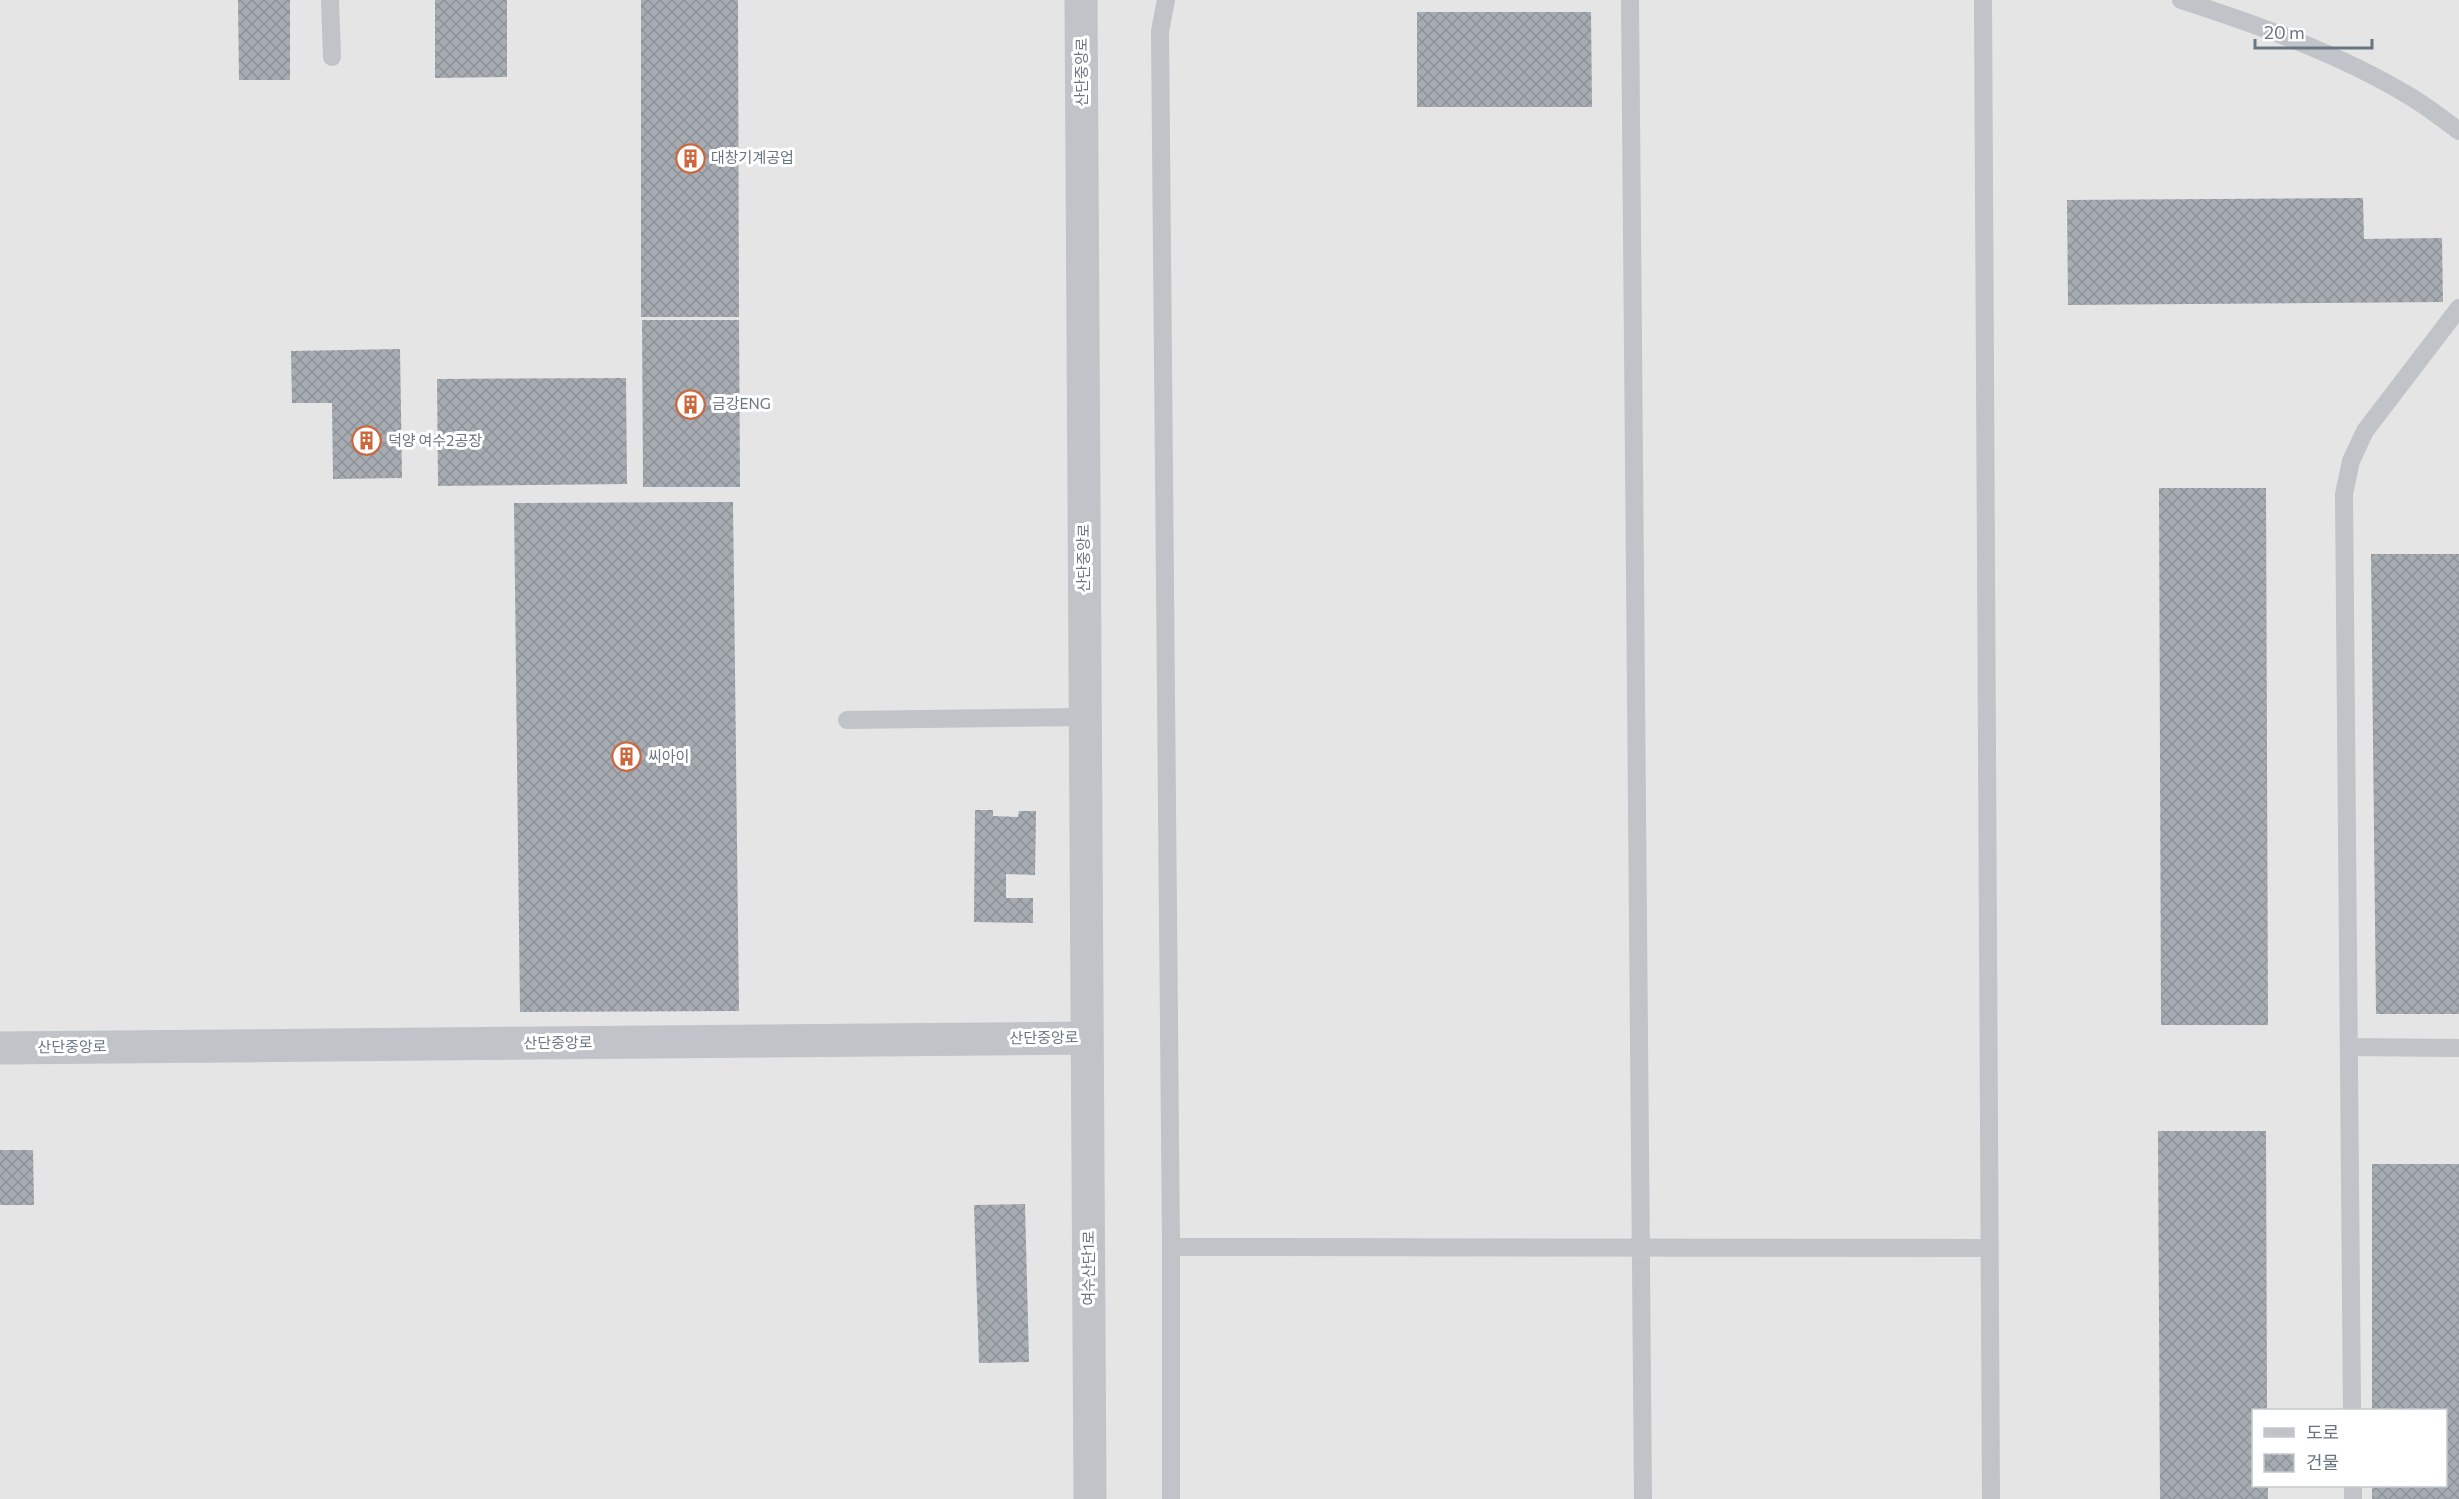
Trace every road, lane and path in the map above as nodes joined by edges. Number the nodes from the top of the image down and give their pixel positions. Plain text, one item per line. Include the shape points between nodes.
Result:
1 (330, 0) edge
2 (1082, 0) edge
3 (1166, 0) edge
4 (1630, 0) edge
5 (1983, 0) edge
6 (2181, 0) edge
7 (332, 57) dead end
8 (2459, 131) edge
9 (2459, 308) edge
10 (1085, 717) junction
11 (847, 720) dead end
12 (1087, 1038) junction
13 (2349, 1047) junction
14 (0, 1048) edge
15 (2459, 1048) edge
16 (1171, 1247) junction
17 (1641, 1248) junction
18 (1990, 1248) junction
19 (2352, 1409) edge
20 (1090, 1499) edge
21 (1171, 1499) edge
22 (1643, 1499) edge
23 (1991, 1499) edge

1 - 7 lane
2 - 10 street, 산단중앙로
3 - 16 lane via 1160,31
4 - 17 lane
5 - 18 lane
6 - 8 lane via 2333,58 2404,93
9 - 13 lane via 2369,425 2355,449 2346,478
10 - 11 lane
10 - 12 street, 산단중앙로
12 - 14 street, 산단중앙로
12 - 20 street, 여수산단1로
13 - 15 lane
13 - 19 lane
16 - 17 lane
16 - 21 lane
17 - 18 lane
17 - 22 lane
18 - 23 lane

